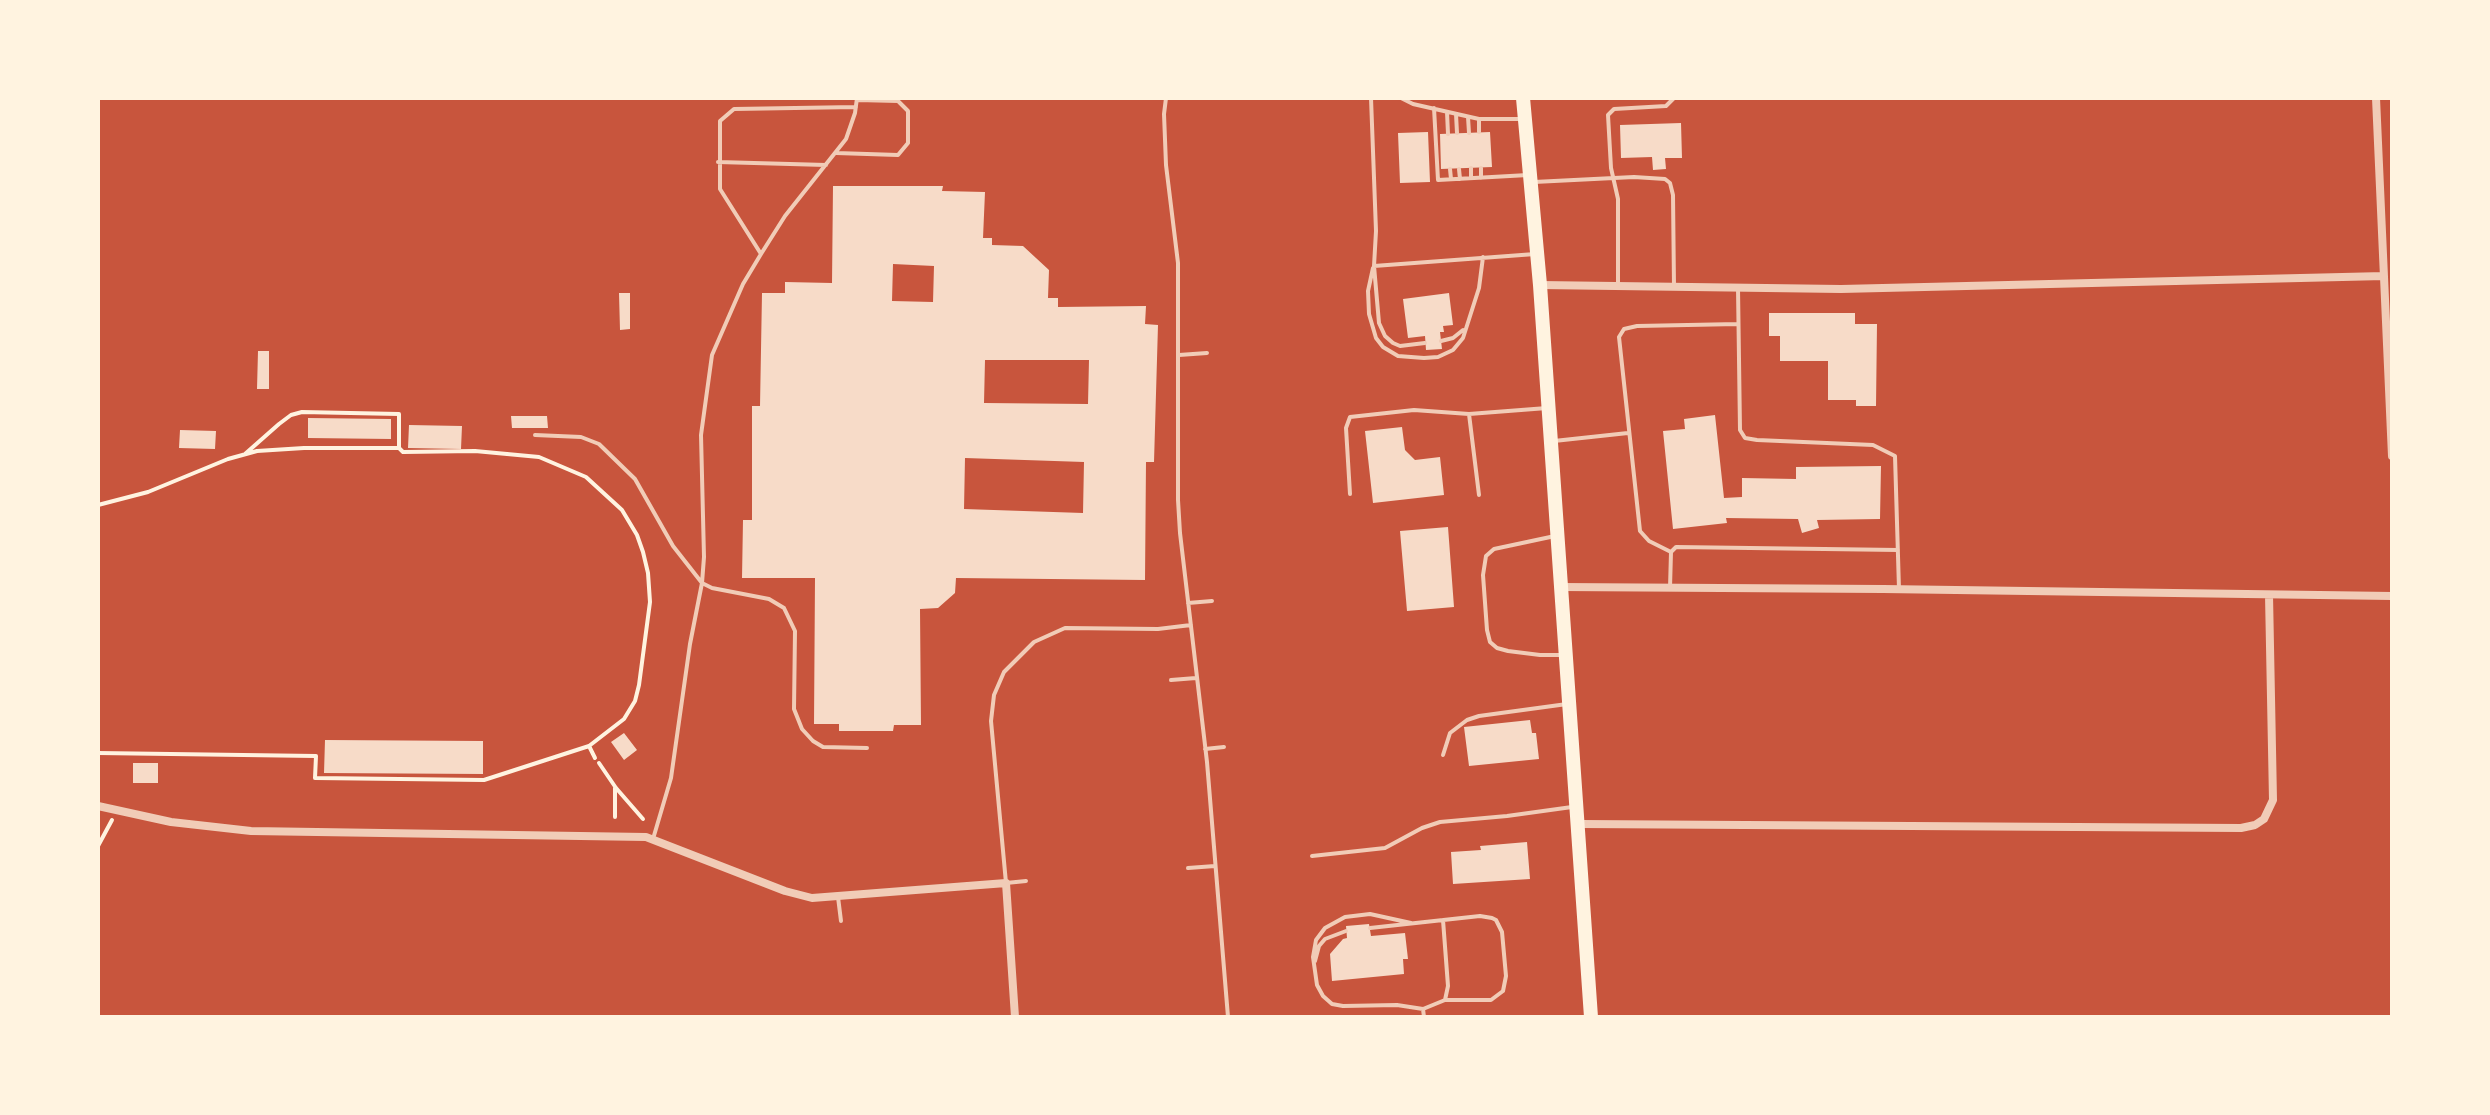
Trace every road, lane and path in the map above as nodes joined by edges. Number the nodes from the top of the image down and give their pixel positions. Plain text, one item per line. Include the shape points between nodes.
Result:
1 (1166, 98) edge
2 (1371, 98) edge
3 (1401, 98) edge
4 (1523, 98) edge
5 (1674, 98) edge
6 (2376, 98) edge
7 (857, 99) edge
8 (856, 107) junction
9 (1434, 108) junction
10 (1447, 111) junction
11 (1456, 114) junction
12 (1468, 117) junction
13 (1479, 119) junction
14 (1525, 119) junction
15 (1479, 132) dead end
16 (1457, 133) dead end
17 (1469, 133) dead end
18 (1448, 134) dead end
19 (836, 153) junction
20 (718, 162) junction
21 (826, 165) junction
22 (1471, 168) dead end
23 (1481, 168) dead end
24 (1450, 169) dead end
25 (1459, 169) dead end
26 (1613, 177) junction
27 (1471, 178) junction
28 (1481, 178) junction
29 (1451, 179) junction
30 (1460, 179) junction
31 (1531, 179) junction
32 (1538, 253) junction
33 (761, 254) junction
34 (1483, 257) junction
35 (1374, 266) junction
36 (2384, 276) junction
37 (1540, 285) junction
38 (1618, 287) junction
39 (1674, 288) junction
40 (1738, 288) junction
41 (1739, 324) junction
42 (1465, 328) junction
43 (1441, 341) dead end
44 (1425, 343) dead end
45 (1207, 353) dead end
46 (1179, 355) junction
47 (1549, 408) junction
48 (1469, 414) junction
49 (1629, 433) junction
50 (535, 435) dead end
51 (1551, 442) junction
52 (399, 448) junction
53 (245, 454) junction
54 (2392, 456) edge
55 (1350, 494) dead end
56 (1479, 495) dead end
57 (98, 505) edge
58 (1557, 536) junction
59 (1898, 550) junction
60 (1671, 552) junction
61 (702, 583) junction
62 (1560, 587) junction
63 (1670, 588) junction
64 (1899, 589) junction
65 (2269, 595) junction
66 (2392, 596) edge
67 (1212, 601) dead end
68 (1188, 603) junction
69 (1191, 625) junction
70 (1566, 655) junction
71 (1197, 677) junction
72 (1171, 680) dead end
73 (1570, 704) junction
74 (589, 746) junction
75 (1224, 747) dead end
76 (867, 748) dead end
77 (1205, 749) junction
78 (98, 753) edge
79 (1443, 755) dead end
80 (615, 787) junction
81 (98, 806) edge
82 (1578, 806) junction
83 (117, 810) junction
84 (615, 817) dead end
85 (643, 819) dead end
86 (1580, 824) junction
87 (653, 839) junction
88 (98, 846) edge
89 (1312, 856) dead end
90 (1215, 866) junction
91 (1188, 868) dead end
92 (1026, 881) dead end
93 (1006, 883) junction
94 (838, 897) junction
95 (1443, 920) junction
96 (841, 921) dead end
97 (1411, 923) junction
98 (1370, 928) dead end
99 (1346, 931) dead end
100 (1314, 967) junction
101 (1445, 1000) junction
102 (1423, 1009) junction
103 (1015, 1017) edge
104 (1228, 1017) edge
105 (1424, 1017) edge
106 (1591, 1017) edge

1 - 46 lane
2 - 35 lane
3 - 9 lane
4 - 14 main road
5 - 26 lane via 1666,106 1610,112
6 - 36 street
7 - 8 lane
7 - 19 lane via 898,101 908,111 908,143 898,155
8 - 19 lane
8 - 20 lane via 734,109 720,121
9 - 10 lane
9 - 29 lane via 1438,180
10 - 11 lane
10 - 18 lane
11 - 12 lane
11 - 16 lane
12 - 13 lane
12 - 17 lane
13 - 14 lane
13 - 15 lane
14 - 31 main road
19 - 21 lane
20 - 21 lane
20 - 33 lane via 720,189
21 - 33 lane
22 - 27 lane
23 - 28 lane
24 - 29 lane
25 - 30 lane
26 - 31 lane
26 - 38 lane
26 - 39 lane via 1670,183
27 - 28 lane
27 - 30 lane
28 - 31 lane
29 - 30 lane
31 - 32 main road
32 - 34 lane
32 - 37 main road
33 - 61 lane via 717,340 709,368 701,435
34 - 35 lane
34 - 42 lane
35 - 42 lane via 1368,291 1370,323 1389,351 1438,357 1453,350
35 - 44 lane via 1382,331 1400,346
36 - 40 street
36 - 54 street
37 - 38 street
37 - 47 main road
38 - 39 street
39 - 40 street
40 - 41 lane
41 - 49 lane via 1624,329 1619,337
41 - 59 lane via 1740,430 1745,438 1873,445 1895,456
42 - 43 lane
45 - 46 lane
46 - 68 lane via 1178,500
47 - 48 lane
47 - 51 main road
48 - 55 lane via 1414,410 1350,417
48 - 56 lane
49 - 51 lane
49 - 60 lane via 1640,531
50 - 61 lane via 590,439 608,450 635,479 673,546
51 - 58 main road
52 - 53 path
52 - 53 path via 399,414 302,412 291,415
52 - 74 path via 539,457 598,486 630,522 650,586 639,685 630,711
53 - 57 path via 148,492
58 - 62 main road
58 - 70 lane via 1506,545 1486,556 1487,630 1497,648
59 - 60 lane via 1676,547
59 - 64 lane
60 - 63 lane
61 - 76 lane via 769,599 784,608 795,631 794,709 802,729 823,747
61 - 87 lane via 671,778
62 - 63 street
62 - 70 main road
63 - 64 street
64 - 65 street
65 - 66 street
65 - 86 street via 2273,800 2255,825
67 - 68 lane
68 - 69 lane
69 - 71 lane
69 - 93 lane via 1065,628 1034,642 1010,663 994,695 991,721
70 - 73 main road
71 - 72 lane
71 - 77 lane
73 - 79 lane via 1467,720 1450,733
73 - 82 main road
74 - 78 path via 484,780 315,778 316,756
74 - 80 path
75 - 77 lane
77 - 90 lane
80 - 84 path
80 - 85 path
81 - 83 street
82 - 86 main road
82 - 89 lane via 1440,822 1385,848
83 - 87 street via 251,831
83 - 88 path
86 - 106 main road
87 - 94 street via 785,891
90 - 91 lane
90 - 104 lane
92 - 93 lane
93 - 94 street
93 - 103 street
94 - 96 lane
95 - 97 lane
95 - 101 lane
95 - 101 lane via 1496,920 1506,976 1503,991 1491,1000
97 - 98 lane
97 - 100 lane via 1370,914 1338,920 1316,940
99 - 100 lane via 1319,946
100 - 102 lane via 1319,990 1332,1004
101 - 102 lane
102 - 105 lane

